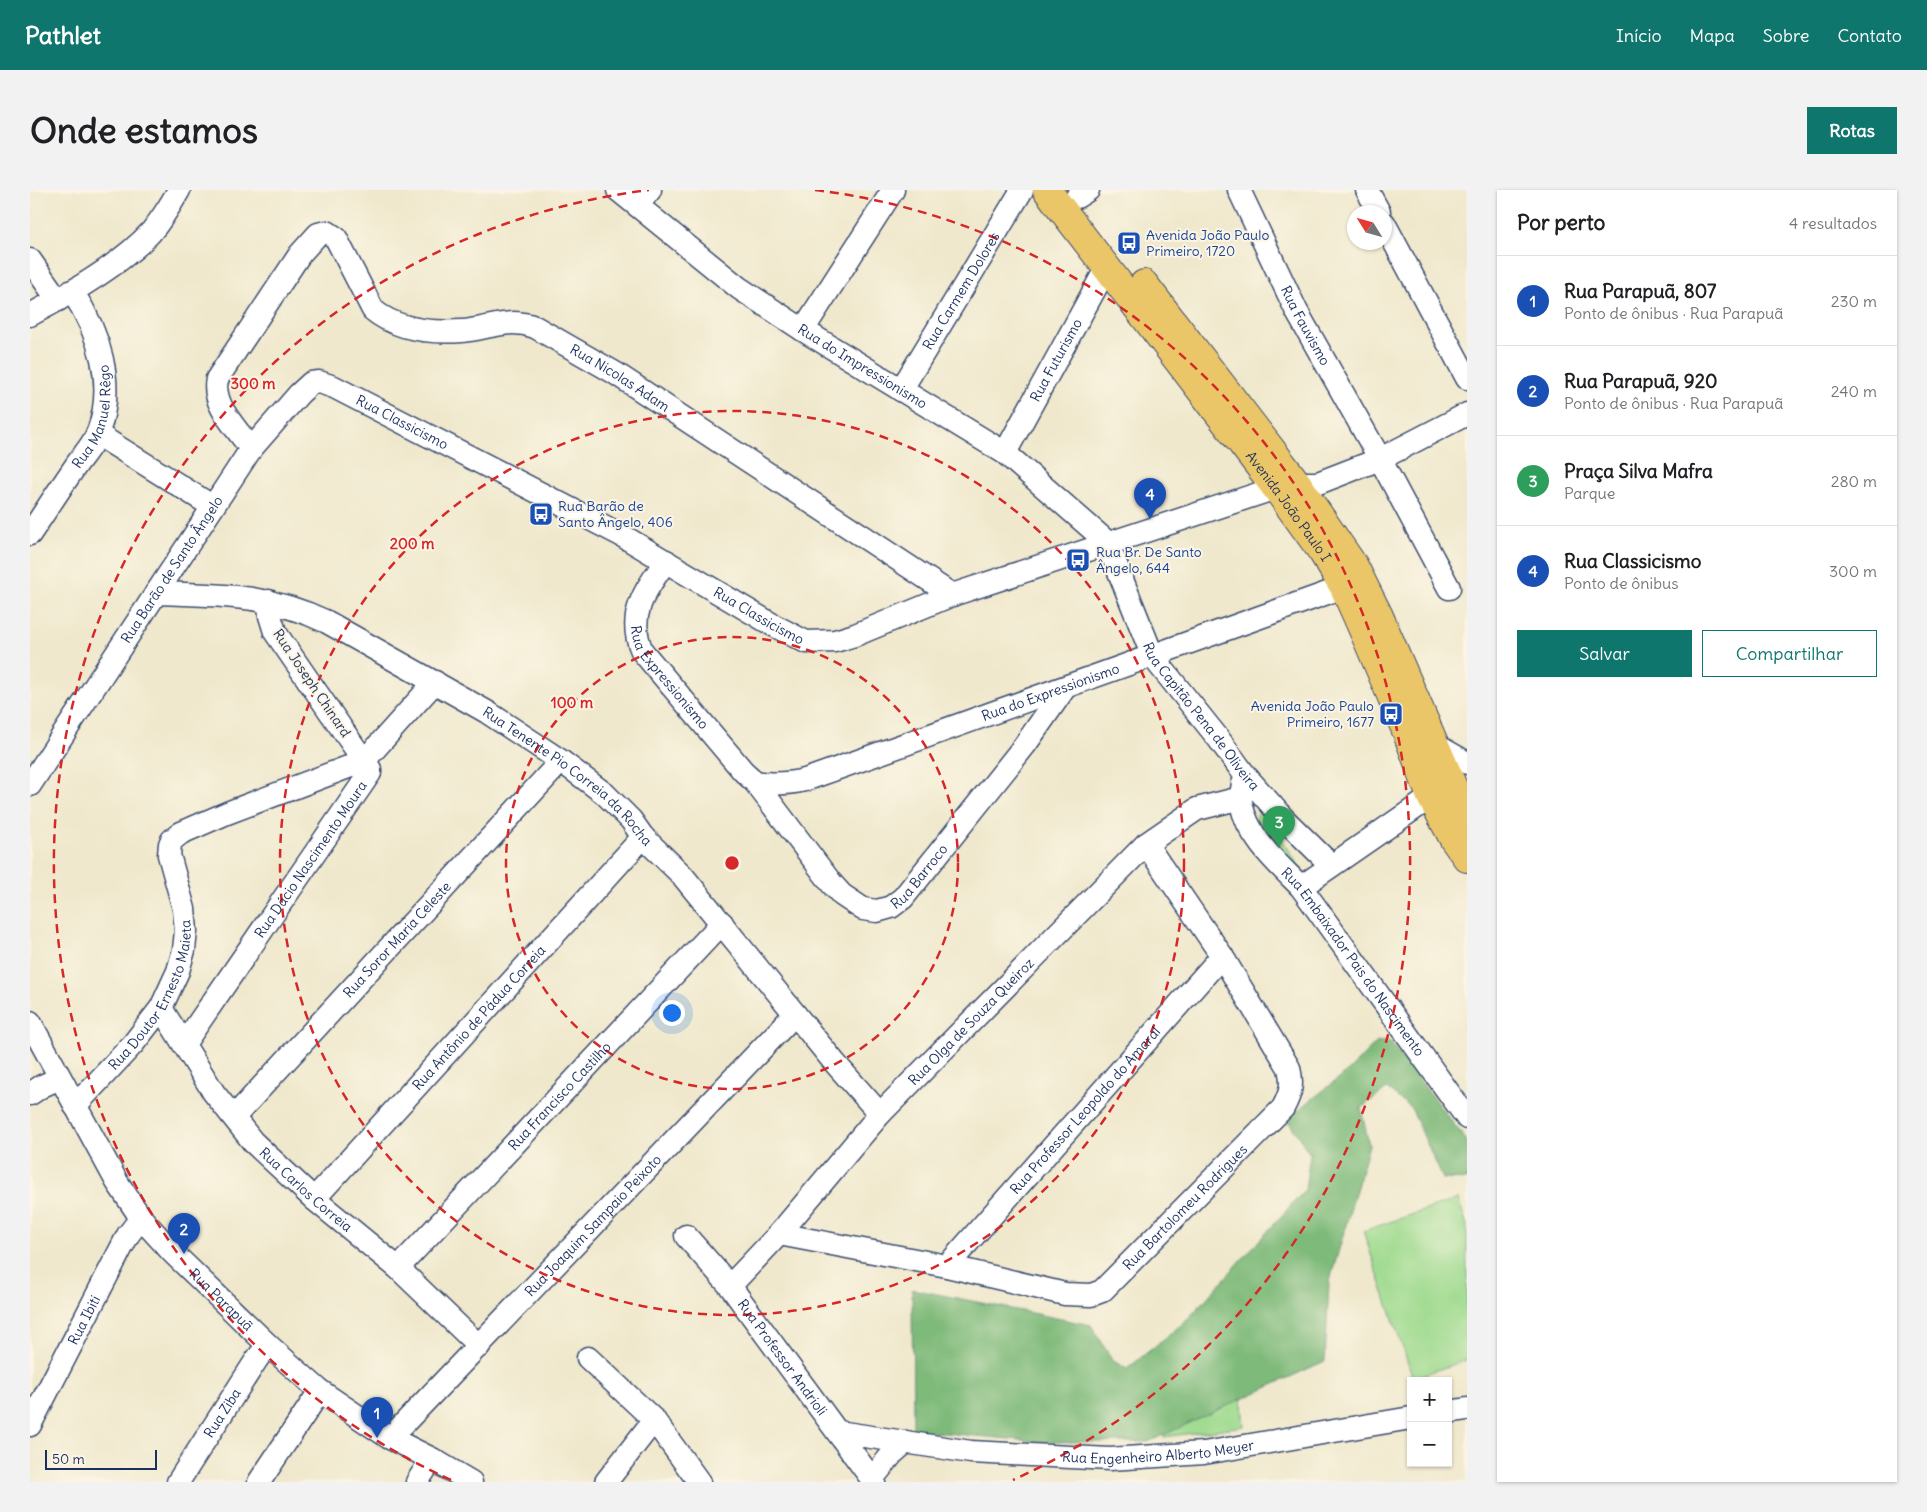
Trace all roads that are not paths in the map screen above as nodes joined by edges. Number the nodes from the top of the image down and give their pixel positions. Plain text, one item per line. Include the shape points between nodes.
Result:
1 (179, 190) edge
2 (618, 190) edge
3 (893, 190) edge
4 (1022, 190) edge
5 (1047, 190) edge
6 (1239, 190) edge
7 (1367, 190) edge
8 (1079, 192) edge
9 (644, 197) edge
10 (1375, 205) edge
11 (1392, 238) edge
12 (30, 260) edge
13 (1106, 267) junction
14 (65, 296) junction
15 (30, 315) edge
16 (804, 330) junction
17 (1467, 378) edge
18 (334, 387) joint
19 (901, 390) junction
20 (1467, 414) edge
21 (97, 434) junction
22 (251, 449) junction
23 (1005, 453) junction
24 (1380, 459) junction
25 (1287, 486) junction
26 (212, 506) junction
27 (30, 534) edge
28 (1107, 542) junction
29 (666, 561) junction
30 (1344, 587) junction
31 (1449, 588) dead end
32 (156, 593) junction
33 (952, 595) junction
34 (269, 601) junction
35 (1394, 650) junction
36 (1153, 657) junction
37 (435, 682) junction
38 (1064, 689) junction
39 (1434, 744) junction
40 (364, 761) junction
41 (561, 761) junction
42 (1467, 763) edge
43 (1244, 775) junction
44 (755, 782) junction
45 (30, 785) edge
46 (1441, 792) junction
47 (1241, 798) junction
48 (1467, 819) edge
49 (643, 836) junction
50 (1146, 844) junction
51 (1467, 858) edge
52 (1330, 865) junction
53 (1301, 887) junction
54 (722, 923) junction
55 (1222, 956) junction
56 (161, 1008) junction
57 (795, 1014) junction
58 (30, 1022) edge
59 (184, 1044) junction
60 (60, 1078) junction
61 (30, 1094) edge
62 (75, 1106) junction
63 (880, 1114) junction
64 (234, 1117) junction
65 (1467, 1118) edge
66 (314, 1199) junction
67 (141, 1218) junction
68 (779, 1234) junction
69 (686, 1236) dead end
70 (947, 1266) junction
71 (398, 1268) junction
72 (730, 1286) junction
73 (268, 1345) junction
74 (479, 1346) junction
75 (588, 1358) dead end
76 (320, 1391) junction
77 (1467, 1408) edge
78 (1452, 1411) edge
79 (1407, 1419) edge
80 (654, 1420) junction
81 (30, 1425) edge
82 (838, 1432) junction
83 (390, 1438) junction
84 (906, 1442) junction
85 (432, 1459) junction
86 (873, 1480) edge
87 (178, 1482) edge
88 (259, 1482) edge
89 (416, 1482) edge
90 (471, 1482) edge
91 (606, 1482) edge
92 (699, 1482) edge

1 - 14 street via 152,231 123,257
2 - 9 street, Rua do Impressionismo
3 - 16 street
4 - 19 street, Rua Carmem Dolores
5 - 13 main road, Avenida João Paulo I
6 - 24 street, Rua Fauvismo via 1297,312
7 - 10 street
8 - 25 main road, Avenida João Paulo I
9 - 16 street, Rua do Impressionismo via 739,288
11 - 17 street
12 - 14 street, Rua Manuel Rêgo
13 - 23 street, Rua Futurismo
13 - 25 main road, Avenida João Paulo I
14 - 15 street
14 - 21 street, Rua Manuel Rêgo via 86,312 97,338 106,378 104,411
16 - 19 street, Rua do Impressionismo
18 - 22 street, Rua Barão de Santo Ângelo via 320,382 311,383
18 - 29 street, Rua Classicismo via 539,491
19 - 23 street, Rua do Impressionismo
20 - 24 street, Rua Classicismo
21 - 26 street
21 - 27 street, Rua Manuel Rêgo
22 - 26 street, Rua Barão de Santo Ângelo
22 - 33 street, Rua Nicolas Adam via 217,399 217,378 300,254 318,234 327,232 336,238 373,310 382,317 401,326 430,331 462,331 502,322 535,327 615,373
23 - 28 street, Rua do Impressionismo
24 - 25 street, Rua Classicismo via 1318,482
24 - 31 street, Rua Fauvismo
25 - 28 street, Rua Classicismo
25 - 30 main road, Avenida João Paulo I
25 - 35 main road, Avenida João Paulo I via 1354,566
26 - 32 street, Rua Barão de Santo Ângelo
28 - 33 street, Rua Classicismo
28 - 36 street, Rua Capitão Pena de Oliveira
29 - 33 street, Rua Classicismo via 806,642 836,641 855,635
29 - 44 street, Rua Expressionismo via 642,597 636,625 638,642 642,651
30 - 35 main road via 1352,590 1367,606
30 - 36 street, Rua do Expressionismo
30 - 46 main road, Avenida João Paulo I via 1407,734
32 - 34 street, Rua Tenente Pio Correia da Rocha
32 - 45 street, Rua Barão de Santo Ângelo
34 - 37 street, Rua Tenente Pio Correia da Rocha via 327,622
34 - 40 street, Rua Joseph Chinard via 270,616 278,638
35 - 39 main road, Avenida João Paulo I
36 - 38 street, Rua do Expressionismo
36 - 43 street, Rua Capitão Pena de Oliveira
37 - 40 street, Rua Dácio Nascimento Moura
37 - 41 street, Rua Tenente Pio Correia da Rocha
38 - 44 street, Rua do Expressionismo via 805,780 772,785
38 - 44 street, Rua Barroco via 1025,745 915,885 891,907 877,911 864,909 842,895
39 - 42 street
39 - 46 main road, Avenida João Paulo I
40 - 56 street, Rua Doutor Ernesto Maieta via 227,813 172,840 169,855 184,909 186,932 178,971
40 - 59 street, Rua Dácio Nascimento Moura via 370,769 368,778
41 - 49 street, Rua Tenente Pio Correia da Rocha via 611,799
41 - 64 street, Rua Soror Maria Celeste
43 - 47 street, Rua Embaixador Pais do Nascimento
43 - 52 street, Rua Capitão Pena de Oliveira
46 - 48 main road, Avenida João Paulo I
46 - 51 main road, Avenida João Paulo I via 1454,840
46 - 52 street
47 - 50 street, Rua Olga de Souza Queiroz via 1197,809
47 - 53 street, Rua Embaixador Pais do Nascimento via 1246,818 1267,854
49 - 54 street, Rua Tenente Pio Correia da Rocha via 682,875
49 - 66 street, Rua Antônio de Pádua Correia
50 - 55 street, Rua Bartolomeu Rodrigues
50 - 63 street, Rua Olga de Souza Queiroz
52 - 53 street
53 - 65 street, Rua Embaixador Pais do Nascimento
54 - 57 street, Rua Tenente Pio Correia da Rocha
54 - 71 street, Rua Francisco Castilho
55 - 70 street, Rua Professor Leopoldo do Amaral
55 - 70 street, Rua Bartolomeu Rodrigues via 1289,1068 1291,1089 1283,1108 1102,1291 1091,1296 1065,1294
56 - 59 street, Rua Carlos Correia
56 - 62 street, Rua Doutor Ernesto Maieta via 133,1044
57 - 63 street, Rua Tenente Pio Correia da Rocha
57 - 74 street, Rua Joaquim Sampaio Peixoto
58 - 60 street, Rua Parapuã
59 - 64 street, Rua Carlos Correia via 214,1093
60 - 61 street
60 - 62 street, Rua Parapuã
62 - 67 street, Rua Parapuã
63 - 68 street, Rua Olga de Souza Queiroz
64 - 66 street, Rua Carlos Correia via 253,1142
66 - 71 street, Rua Carlos Correia
67 - 73 street, Rua Parapuã
67 - 81 street, Rua Ibiti via 128,1235
68 - 70 street, Rua Bartolomeu Rodrigues
68 - 72 street, Rua Olga de Souza Queiroz
69 - 72 street, Rua Professor Andrioli
71 - 74 street, Rua Carlos Correia
72 - 82 street, Rua Professor Andrioli
73 - 76 street, Rua Parapuã
73 - 87 street, Rua Ziba
74 - 83 street, Rua Joaquim Sampaio Peixoto
75 - 80 street
76 - 83 street, Rua Parapuã
76 - 88 street
77 - 78 street
79 - 84 street, Rua Engenheiro Alberto Meyer via 1204,1453 1110,1460 971,1452
80 - 91 street
80 - 92 street
82 - 84 street, Rua Engenheiro Alberto Meyer
82 - 86 street, Rua Professor Andrioli
83 - 85 street, Rua Parapuã
84 - 86 street via 892,1453
85 - 89 street
85 - 90 street, Rua Parapuã

